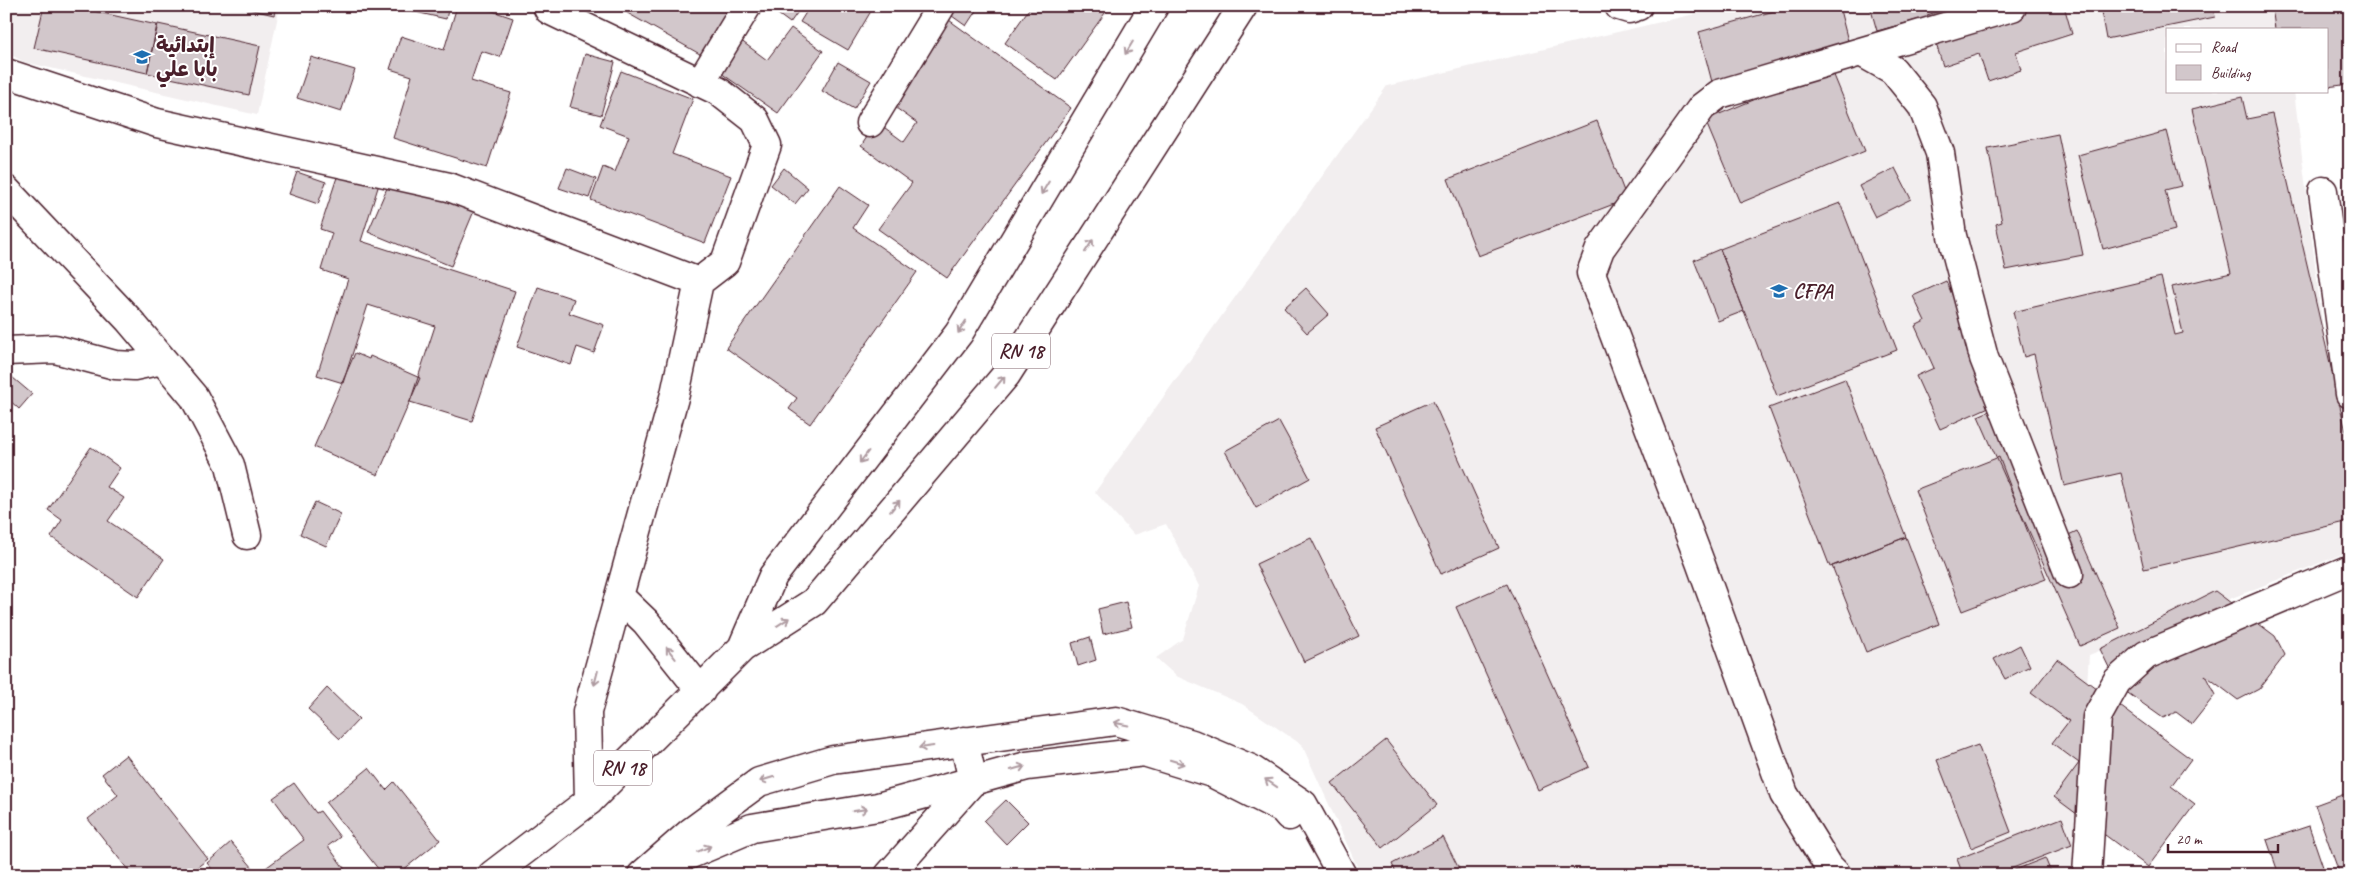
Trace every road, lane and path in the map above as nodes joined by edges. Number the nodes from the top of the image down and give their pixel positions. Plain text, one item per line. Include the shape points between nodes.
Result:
1 (547, 6) edge
2 (747, 6) edge
3 (941, 6) edge
4 (1154, 6) edge
5 (1243, 6) edge
6 (1619, 6) edge
7 (1638, 6) edge
8 (2012, 7) edge
9 (1861, 52) junction
10 (6, 73) edge
11 (700, 83) junction
12 (870, 123) dead end
13 (6, 190) edge
14 (2323, 191) dead end
15 (699, 282) junction
16 (6, 351) edge
17 (162, 360) junction
18 (2350, 394) edge
19 (247, 535) dead end
20 (2350, 569) edge
21 (2069, 574) dead end
22 (619, 596) junction
23 (742, 648) junction
24 (701, 691) junction
25 (964, 741) junction
26 (973, 781) junction
27 (589, 801) junction
28 (492, 875) edge
29 (643, 875) edge
30 (889, 875) edge
31 (1341, 875) edge
32 (1837, 875) edge
33 (2087, 875) edge

1 - 11 street via 549,10
2 - 11 street
3 - 12 street
4 -> 23 street, RN 18 via 958,333 773,576
23 -> 5 street, RN 18 via 814,602 1006,375
6 - 7 street via 1629,9
8 - 9 street
9 - 21 street via 1893,70 1922,106 1940,152 1952,236 1984,358
9 - 32 street via 1719,94 1702,107 1600,249 1591,272 1784,794
10 - 15 street via 157,123 449,187
11 - 15 street via 718,92 755,120 767,146 726,262
13 - 17 street
14 - 18 street
15 - 22 street via 675,394
16 - 17 street via 55,348 115,365 134,366
17 - 19 street via 194,397 230,465
20 - 33 street via 2146,655 2117,680 2097,717
24 -> 22 street via 646,622
22 -> 27 street via 587,712
23 - 24 street, RN 18
24 - 27 street, RN 18
25 - 26 street
25 -> 29 street via 833,760 759,782 691,832
31 -> 25 street via 1303,804 1251,769 1192,744 1116,721
29 -> 26 street via 752,828 878,807
26 - 30 street
26 -> 31 street via 1027,766 1144,752 1212,773 1283,810
27 - 28 street, RN 18

